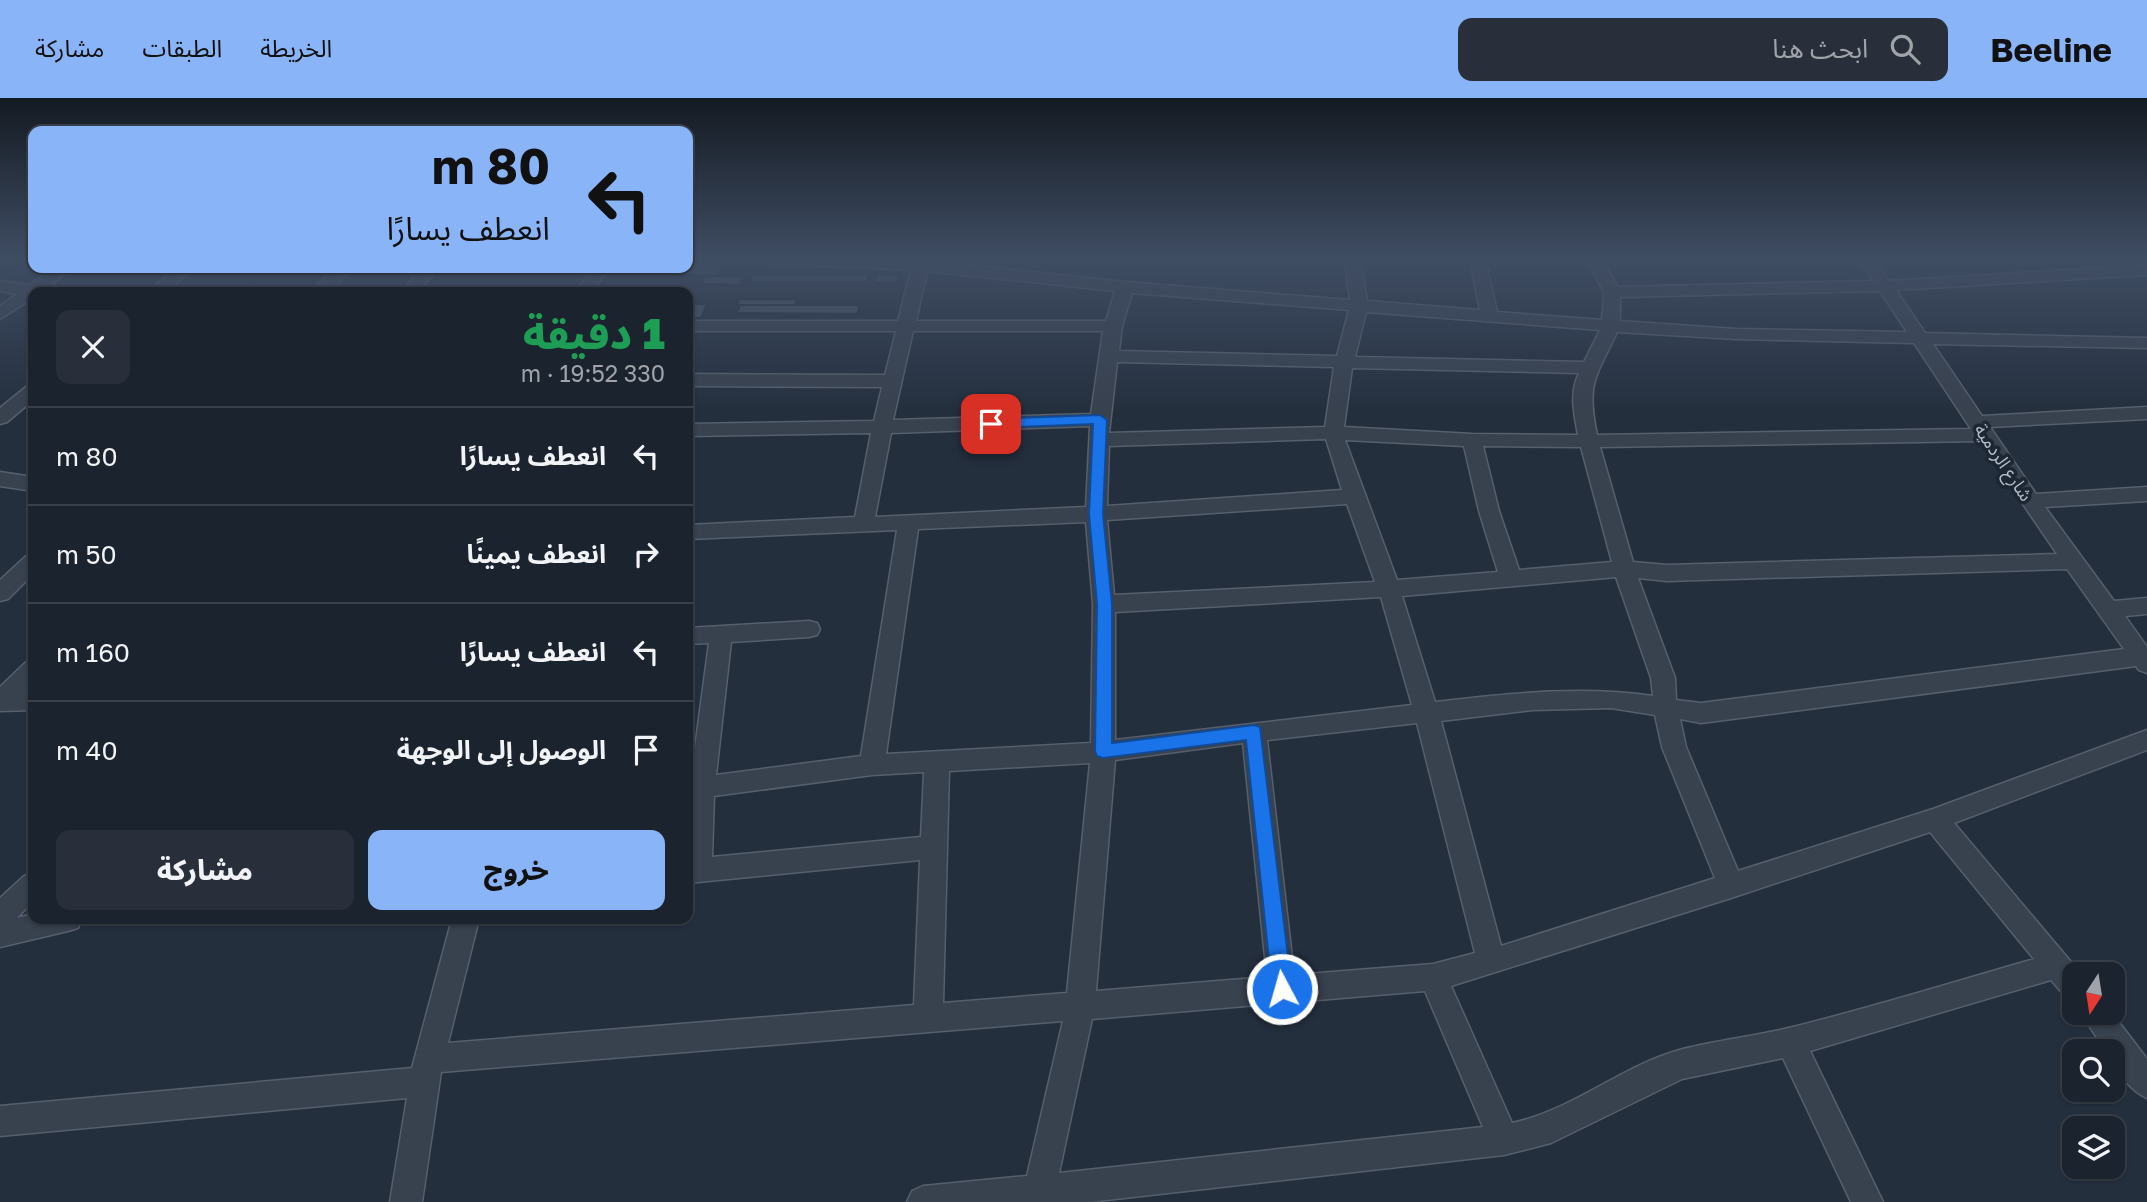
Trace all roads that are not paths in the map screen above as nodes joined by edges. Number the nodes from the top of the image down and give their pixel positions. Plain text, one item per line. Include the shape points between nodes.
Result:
1 (910, 309) edge
2 (1118, 309) edge
3 (1358, 309) edge
4 (1389, 309) edge
5 (1488, 309) edge
6 (1612, 309) edge
7 (1900, 309) edge
8 (1490, 317) junction
9 (693, 326) edge
10 (1112, 326) junction
11 (1611, 327) junction
12 (906, 328) junction
13 (1922, 339) junction
14 (2147, 344) edge
15 (1107, 356) junction
16 (1344, 363) junction
17 (1588, 368) junction
18 (693, 380) edge
19 (894, 381) junction
20 (28, 395) edge
21 (2147, 413) edge
22 (0, 418) edge
23 (882, 427) junction
24 (1980, 429) junction
25 (693, 430) edge
26 (1100, 430) junction
27 (1334, 433) junction
28 (1472, 440) junction
29 (1589, 440) junction
30 (0, 478) edge
31 (28, 483) edge
32 (2147, 494) edge
33 (1356, 496) junction
34 (2030, 501) junction
35 (1096, 514) junction
36 (909, 521) junction
37 (864, 522) junction
38 (693, 532) edge
39 (2072, 561) junction
40 (28, 568) edge
41 (1624, 569) junction
42 (1511, 580) junction
43 (1389, 589) junction
44 (0, 593) edge
45 (1104, 604) junction
46 (2147, 606) edge
47 (2108, 610) junction
48 (809, 629) dead end
49 (721, 634) junction
50 (693, 636) edge
51 (2144, 660) edge
52 (28, 674) edge
53 (28, 701) edge
54 (1, 702) edge
55 (1665, 706) junction
56 (1427, 714) junction
57 (1254, 732) junction
58 (2147, 740) edge
59 (1103, 751) junction
60 (937, 761) junction
61 (872, 765) junction
62 (695, 788) edge
63 (1935, 819) junction
64 (934, 847) junction
65 (693, 870) edge
66 (1731, 886) junction
67 (28, 889) edge
68 (0, 916) edge
69 (45, 924) edge
70 (464, 924) edge
71 (0, 934) edge
72 (1491, 962) junction
73 (2062, 970) edge
74 (2062, 976) edge
75 (1433, 977) junction
76 (1282, 989) junction
77 (1080, 1007) junction
78 (928, 1019) junction
79 (2105, 1026) edge
80 (1791, 1041) junction
81 (426, 1071) junction
82 (2147, 1083) edge
83 (0, 1121) edge
84 (1504, 1140) junction
85 (1038, 1196) edge
86 (406, 1202) edge
87 (923, 1202) edge
88 (1867, 1202) edge

1 - 12 street
2 - 10 street
3 - 16 street
4 - 8 street
5 - 8 street
6 - 11 street
7 - 13 street, شارع الردمية
8 - 11 street
9 - 12 street
10 - 12 street
10 - 15 street
11 - 13 street
11 - 17 street
12 - 19 street
13 - 14 street
13 - 24 street, شارع الردمية
15 - 16 street
15 - 26 street
16 - 17 street
16 - 27 street
17 - 29 street via 1581,397
18 - 19 street
19 - 23 street
20 - 22 street
21 - 24 street
23 - 25 street
23 - 26 street
23 - 37 street
24 - 29 street
24 - 34 street, شارع الردمية
26 - 27 street
26 - 35 street
27 - 28 street
27 - 33 street
28 - 29 street
28 - 42 street
29 - 41 street
30 - 31 street
32 - 34 street
33 - 35 street
33 - 43 street
34 - 39 street, شارع الردمية
35 - 36 street
35 - 45 street
36 - 37 street
36 - 61 street
37 - 38 street
39 - 41 street via 1667,573
39 - 47 street, شارع الردمية
40 - 44 street
41 - 42 street
41 - 55 street via 1659,665
42 - 43 street
43 - 45 street
43 - 56 street
45 - 59 street
46 - 47 street
47 - 51 street, شارع الردمية
48 - 49 street
49 - 50 street
49 - 62 street
51 - 55 street via 1701,713
52 - 54 street
53 - 54 street
55 - 56 street via 1565,699
55 - 66 street via 1674,747
56 - 57 street
56 - 72 street
57 - 59 street
57 - 76 street
58 - 63 street
59 - 60 street
59 - 77 street
60 - 61 street
60 - 64 street
61 - 62 street
62 - 65 street
63 - 66 street
63 - 73 street
64 - 65 street
64 - 78 street
66 - 72 street
67 - 68 street
69 - 71 street
70 - 81 street
72 - 75 street
74 - 80 street
75 - 76 street
75 - 84 street
76 - 77 street
77 - 78 street
77 - 85 street
78 - 81 street
79 - 82 street
80 - 84 street via 1682,1064 1540,1132
80 - 88 street
81 - 83 street
81 - 86 street
84 - 85 street
85 - 87 street

